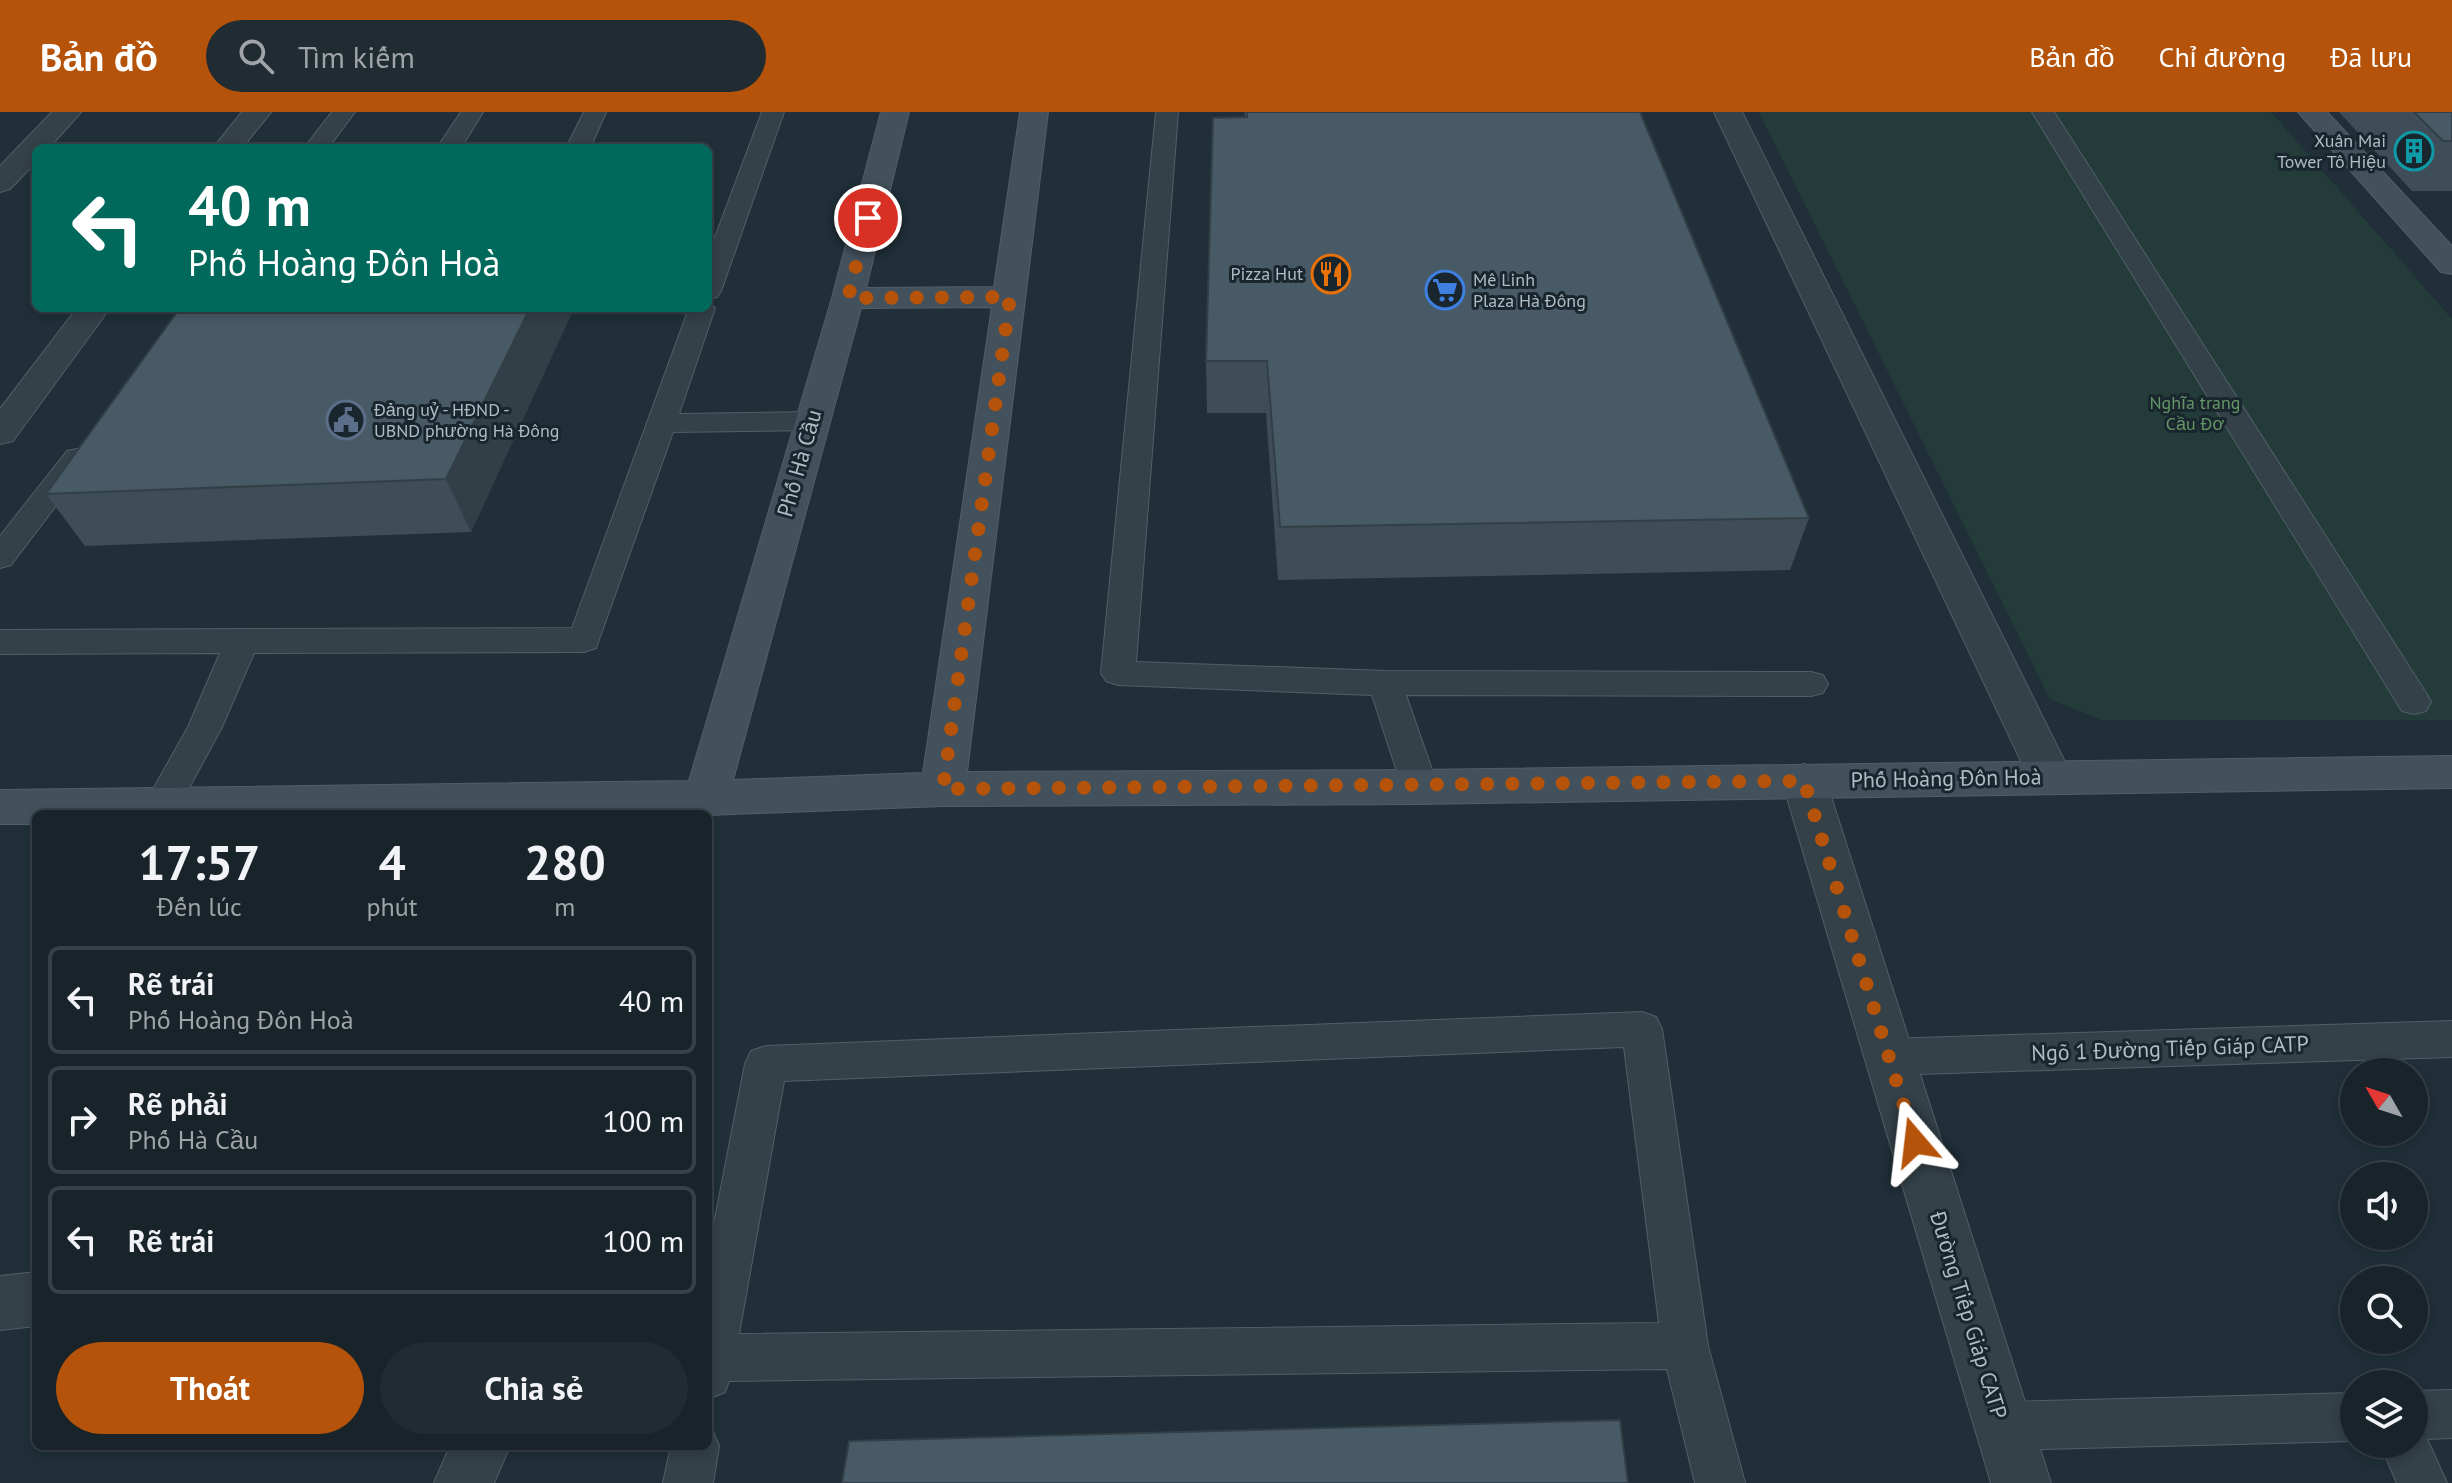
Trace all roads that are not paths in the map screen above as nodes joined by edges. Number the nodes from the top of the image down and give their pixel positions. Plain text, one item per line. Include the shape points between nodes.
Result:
1 (67, 112) edge
2 (257, 112) edge
3 (344, 112) edge
4 (472, 112) edge
5 (595, 112) edge
6 (773, 112) edge
7 (895, 112) edge
8 (1034, 112) edge
9 (1167, 112) edge
10 (1728, 112) edge
11 (2043, 112) edge
12 (2312, 112) edge
13 (37, 144) edge
14 (230, 144) edge
15 (319, 144) edge
16 (452, 144) edge
17 (580, 144) edge
18 (32, 149) edge
19 (0, 183) edge
20 (712, 207) edge
21 (738, 207) junction
22 (2452, 265) edge
23 (712, 280) edge
24 (1010, 297) junction
25 (848, 298) junction
26 (91, 312) edge
27 (701, 312) edge
28 (811, 421) junction
29 (662, 423) junction
30 (0, 433) edge
31 (96, 433) edge
32 (0, 558) edge
33 (242, 641) junction
34 (0, 642) edge
35 (1385, 683) junction
36 (1811, 684) dead end
37 (2414, 702) dead end
38 (2452, 772) edge
39 (2050, 776) junction
40 (1804, 781) junction
41 (1420, 787) junction
42 (943, 789) junction
43 (704, 806) edge
44 (0, 807) edge
45 (161, 807) junction
46 (2452, 1039) edge
47 (1888, 1057) junction
48 (32, 1299) edge
49 (0, 1303) edge
50 (1685, 1346) junction
51 (712, 1355) edge
52 (712, 1366) edge
53 (2452, 1414) edge
54 (2428, 1415) edge
55 (2340, 1417) edge
56 (2003, 1426) junction
57 (478, 1450) edge
58 (694, 1450) edge
59 (2410, 1458) edge
60 (464, 1483) edge
61 (688, 1483) edge
62 (1720, 1483) edge
63 (2021, 1483) edge
64 (2422, 1483) edge

1 - 13 street
2 - 14 street
3 - 15 lane
4 - 16 lane
5 - 17 lane
6 - 21 lane
7 - 25 street, Phố Hà Cầu
8 - 24 street
9 - 35 lane via 1118,673
10 - 39 street
11 - 37 lane
12 - 22 street
18 - 19 street
20 - 21 lane
21 - 23 lane
24 - 25 street
24 - 42 street
25 - 28 street, Phố Hà Cầu
26 - 30 street
27 - 29 lane
28 - 29 lane
28 - 43 street, Phố Hà Cầu
29 - 33 lane via 584,640
31 - 32 lane
33 - 34 lane
33 - 45 lane via 205,727
35 - 36 lane
35 - 41 lane
38 - 39 street, Phố Hoàng Đôn Hoà
39 - 40 street, Phố Hoàng Đôn Hoà
40 - 41 street, Phố Hoàng Đôn Hoà
40 - 47 street, Đường Tiếp Giáp CATP
41 - 42 street, Phố Hoàng Đôn Hoà
42 - 43 street, Phố Hoàng Đôn Hoà
43 - 45 street, Phố Hoàng Đôn Hoà
44 - 45 street, Phố Hoàng Đôn Hoà
46 - 47 lane, Ngõ 1 Đường Tiếp Giáp CATP
47 - 56 street, Đường Tiếp Giáp CATP
48 - 49 street
50 - 51 lane via 1642,1029 766,1064
50 - 52 lane
50 - 62 lane
53 - 54 lane
55 - 56 lane
56 - 63 street, Đường Tiếp Giáp CATP
57 - 60 street
58 - 61 lane
59 - 64 lane

